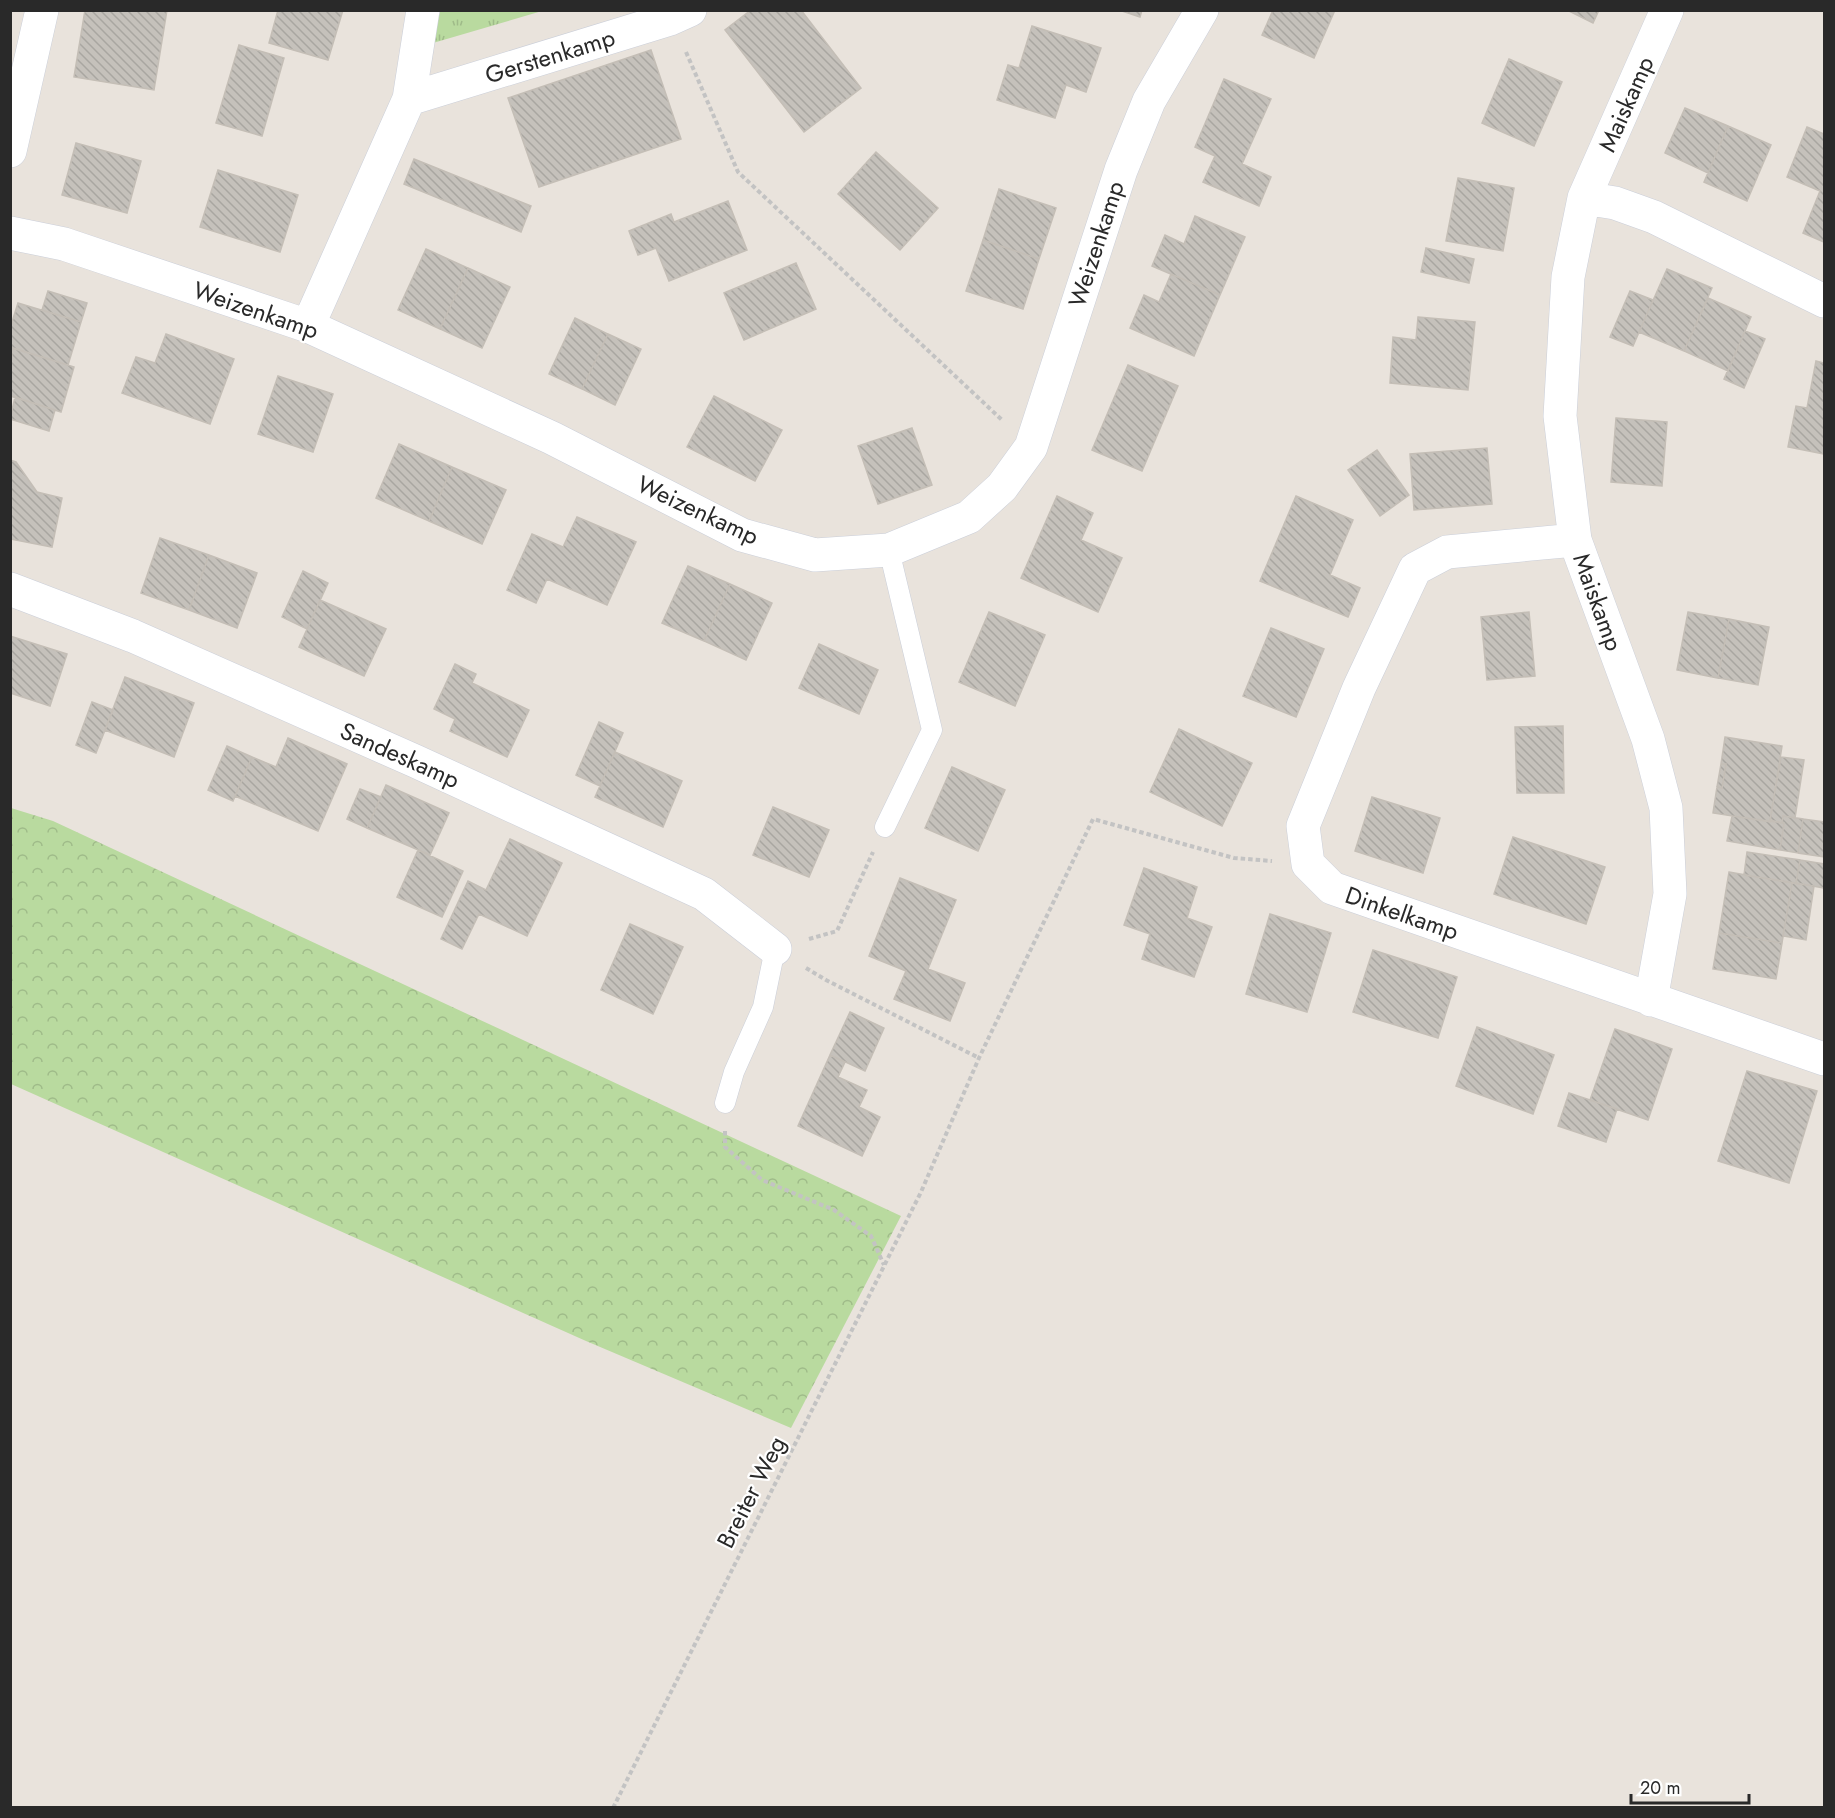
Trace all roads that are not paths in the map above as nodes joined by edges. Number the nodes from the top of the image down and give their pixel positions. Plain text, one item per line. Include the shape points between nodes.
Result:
1 (42, 10) edge
2 (423, 10) edge
3 (1202, 10) edge
4 (1667, 10) edge
5 (680, 15) edge
6 (409, 99) junction
7 (10, 152) edge
8 (1584, 198) junction
9 (10, 233) edge
10 (1824, 301) edge
11 (308, 326) junction
12 (1575, 540) junction
13 (889, 550) junction
14 (10, 589) edge
15 (885, 827) road end
16 (775, 949) joint
17 (1651, 1000) junction
18 (1824, 1059) edge
19 (725, 1103) road end

1 - 7 street
2 - 6 street
3 - 13 street, Weizenkamp via 1149,101 1121,170 1030,447 1002,487 969,518
4 - 8 street, Maiskamp
5 - 6 street, Gerstenkamp
6 - 11 street
8 - 10 street via 1654,216
8 - 12 street, Maiskamp via 1568,277 1560,416
9 - 11 street, Weizenkamp via 64,244
11 - 13 street, Weizenkamp via 552,438 742,536 814,555
12 - 17 street, Maiskamp via 1648,739 1666,808 1670,894
12 - 17 street, Dinkelkamp via 1447,552 1416,569 1359,688 1303,826 1308,864 1332,888
13 - 15 lane via 932,730
14 - 16 street, Sandeskamp via 134,636 704,894
16 - 19 lane via 763,1007 734,1072
17 - 18 street, Dinkelkamp

